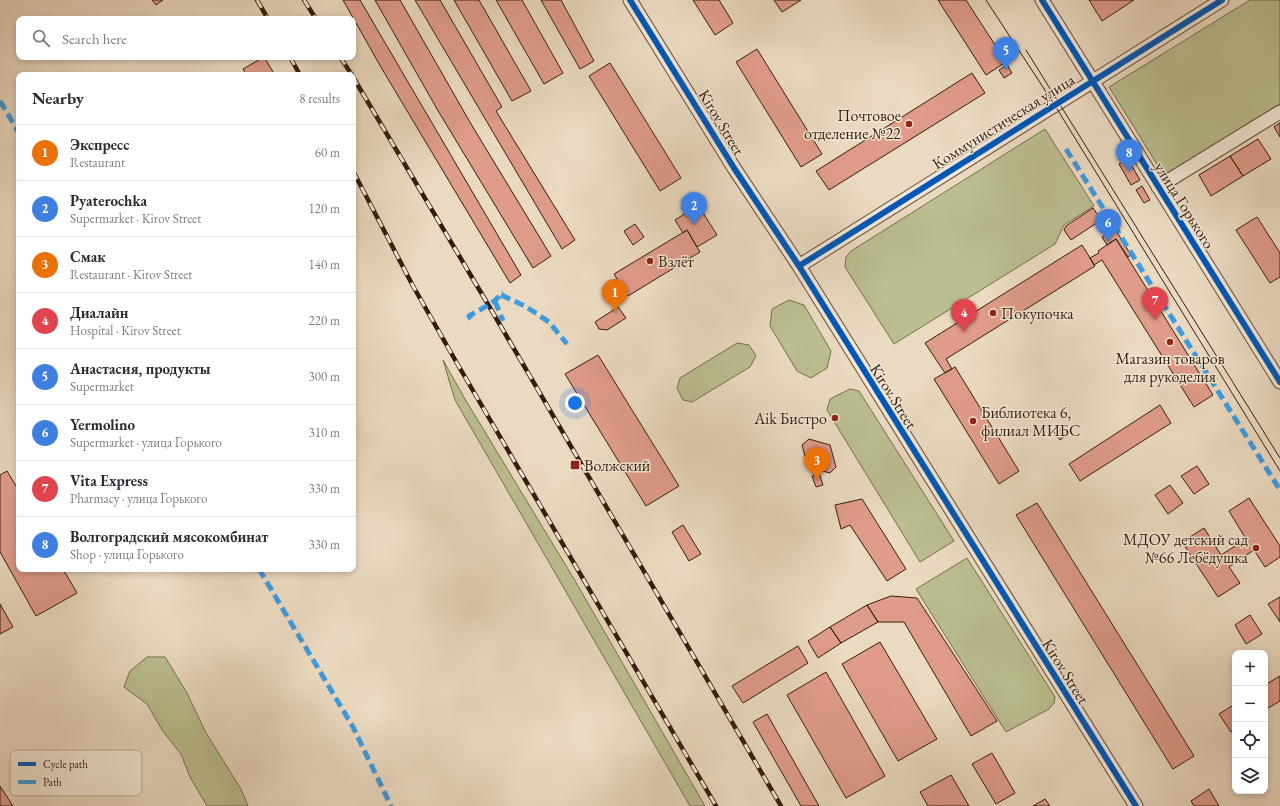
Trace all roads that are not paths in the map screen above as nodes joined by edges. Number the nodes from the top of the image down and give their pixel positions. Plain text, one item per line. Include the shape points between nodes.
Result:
1 (630, 0) edge
2 (1042, 0) edge
3 (1222, 0) edge
4 (1092, 80) junction
5 (1280, 112) edge
6 (1158, 187) junction
7 (799, 266) junction
8 (1280, 382) edge
9 (1136, 806) edge

1 - 7 street, Kirov Street via 734,168
2 - 4 street, улица Горького
3 - 4 street, Коммунистическая улица
4 - 6 street, улица Горького
4 - 7 street, Коммунистическая улица
5 - 6 street
6 - 8 street, улица Горького
7 - 9 street, Kirov Street

